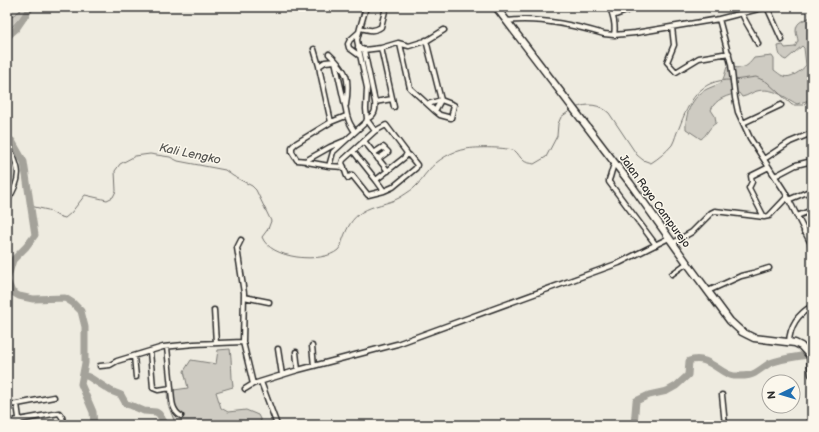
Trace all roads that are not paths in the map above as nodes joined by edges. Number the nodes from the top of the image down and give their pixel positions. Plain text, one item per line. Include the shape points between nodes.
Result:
1 (366, 7) edge
2 (386, 7) edge
3 (610, 7) edge
4 (637, 7) edge
5 (767, 7) edge
6 (498, 8) edge
7 (629, 8) edge
8 (742, 13) junction
9 (613, 16) junction
10 (719, 19) junction
11 (507, 21) junction
12 (672, 27) junction
13 (359, 30) junction
14 (444, 30) dead end
15 (614, 35) junction
16 (426, 40) junction
17 (782, 40) dead end
18 (400, 44) junction
19 (758, 44) dead end
20 (358, 47) junction
21 (381, 48) junction
22 (314, 49) dead end
23 (364, 50) junction
24 (729, 53) junction
25 (329, 54) dead end
26 (360, 56) junction
27 (335, 61) junction
28 (319, 66) junction
29 (366, 71) junction
30 (392, 99) junction
31 (440, 100) junction
32 (376, 102) junction
33 (428, 104) junction
34 (781, 105) dead end
35 (394, 107) dead end
36 (346, 109) junction
37 (435, 111) junction
38 (346, 116) junction
39 (367, 119) junction
40 (331, 122) junction
41 (744, 123) junction
42 (375, 131) junction
43 (355, 132) junction
44 (812, 133) edge
45 (344, 141) junction
46 (364, 141) junction
47 (7, 143) edge
48 (325, 150) junction
49 (353, 151) junction
50 (333, 152) junction
51 (374, 153) junction
52 (407, 155) junction
53 (378, 159) junction
54 (764, 159) junction
55 (307, 161) junction
56 (812, 161) edge
57 (615, 164) junction
58 (329, 166) junction
59 (345, 168) junction
60 (770, 168) junction
61 (388, 171) junction
62 (775, 176) junction
63 (376, 180) junction
64 (812, 190) edge
65 (384, 191) junction
66 (788, 198) junction
67 (7, 201) edge
68 (812, 210) edge
69 (797, 216) junction
70 (764, 217) junction
71 (812, 229) edge
72 (804, 232) junction
73 (241, 240) dead end
74 (671, 240) junction
75 (656, 245) junction
76 (812, 246) edge
77 (687, 263) junction
78 (769, 268) dead end
79 (672, 274) dead end
80 (708, 291) junction
81 (244, 297) junction
82 (269, 302) dead end
83 (812, 306) edge
84 (214, 310) dead end
85 (243, 342) junction
86 (789, 342) junction
87 (216, 343) junction
88 (312, 346) dead end
89 (167, 347) junction
90 (278, 349) dead end
91 (150, 350) junction
92 (296, 352) dead end
93 (134, 356) junction
94 (100, 366) dead end
95 (314, 366) junction
96 (298, 370) junction
97 (812, 374) edge
98 (282, 375) junction
99 (136, 377) dead end
100 (261, 382) junction
101 (253, 384) junction
102 (171, 388) junction
103 (245, 389) dead end
104 (722, 395) dead end
105 (54, 397) dead end
106 (16, 404) junction
107 (7, 405) edge
108 (181, 416) dead end
109 (20, 420) junction
110 (7, 422) edge
111 (812, 422) edge
112 (20, 425) edge
113 (64, 425) edge
114 (277, 425) edge
115 (725, 425) edge
116 (806, 425) edge

1 - 13 street
2 - 13 street via 382,28 374,31
3 - 9 street
4 - 7 street
5 - 8 street
5 - 17 street
6 - 11 main road, Jalan Raya Campurejo
7 - 9 street
8 - 10 street
8 - 19 street
9 - 15 street
10 - 12 street
10 - 24 street
11 - 15 street via 548,22
11 - 57 main road, Jalan Raya Campurejo
12 - 15 street
12 - 24 street via 674,45 667,62 676,72 699,58
13 - 20 street
13 - 26 street via 348,44 349,48
14 - 16 street
16 - 18 street via 409,46
16 - 31 street
18 - 21 street
18 - 33 street via 410,88
20 - 23 street
20 - 26 street
21 - 23 street
21 - 30 street
22 - 28 street
23 - 29 street
24 - 41 street via 738,112
25 - 27 street
26 - 29 street
27 - 28 street via 325,62
27 - 36 street
27 - 36 street via 344,70 347,80
28 - 40 street
29 - 32 street
29 - 39 street
30 - 32 street
30 - 35 street
31 - 33 street
31 - 37 street
31 - 37 street via 454,105 451,118
32 - 39 street via 372,116
33 - 37 street
34 - 41 street
36 - 38 street
38 - 40 street
38 - 43 street
39 - 42 street
39 - 43 street
40 - 55 street via 292,147 297,160
41 - 54 street via 750,138
42 - 46 street
42 - 52 street via 386,125
43 - 45 street
44 - 54 street via 790,142
45 - 48 street
45 - 50 street
46 - 49 street
46 - 51 street
47 - 67 street via 19,176
48 - 50 street
48 - 55 street
49 - 59 street via 343,160
49 - 63 street
50 - 58 street
51 - 53 street
51 - 53 street via 383,147 388,152
52 - 61 street
52 - 65 street via 418,165 393,187
53 - 61 street
54 - 60 street
55 - 58 street
56 - 62 street
57 - 74 main road, Jalan Raya Campurejo
57 - 75 street via 609,182
58 - 59 street
59 - 65 street via 368,194
60 - 62 street
60 - 70 street via 751,176 749,188
61 - 63 street
62 - 66 street
63 - 65 street
64 - 66 street
66 - 69 street
66 - 70 street via 769,216
68 - 69 street
69 - 72 street
70 - 74 street via 715,211 692,232
71 - 72 street
72 - 76 street
73 - 81 street via 237,248
74 - 75 street
74 - 77 main road, Jalan Raya Campurejo
75 - 95 street via 619,263 397,344
77 - 79 street
77 - 80 main road, Jalan Raya Campurejo
78 - 80 street via 741,276
80 - 86 main road, Jalan Raya Campurejo via 730,321 747,336
81 - 82 street
81 - 85 street
83 - 86 street via 806,309 792,326
84 - 87 street
85 - 87 street
85 - 101 street
86 - 97 main road, Jalan Raya Campurejo via 801,346 808,354
87 - 89 street
88 - 95 street
89 - 91 street
89 - 102 street
90 - 98 street
91 - 93 street
91 - 102 street via 154,389
92 - 96 street
93 - 94 street
93 - 99 street
95 - 96 street
96 - 98 street
98 - 100 street
100 - 101 street
100 - 114 street
101 - 103 street
102 - 108 street via 173,408
104 - 115 street
105 - 106 street
106 - 107 street
106 - 109 street
109 - 110 street
109 - 112 street
109 - 113 street via 59,413
111 - 116 street

